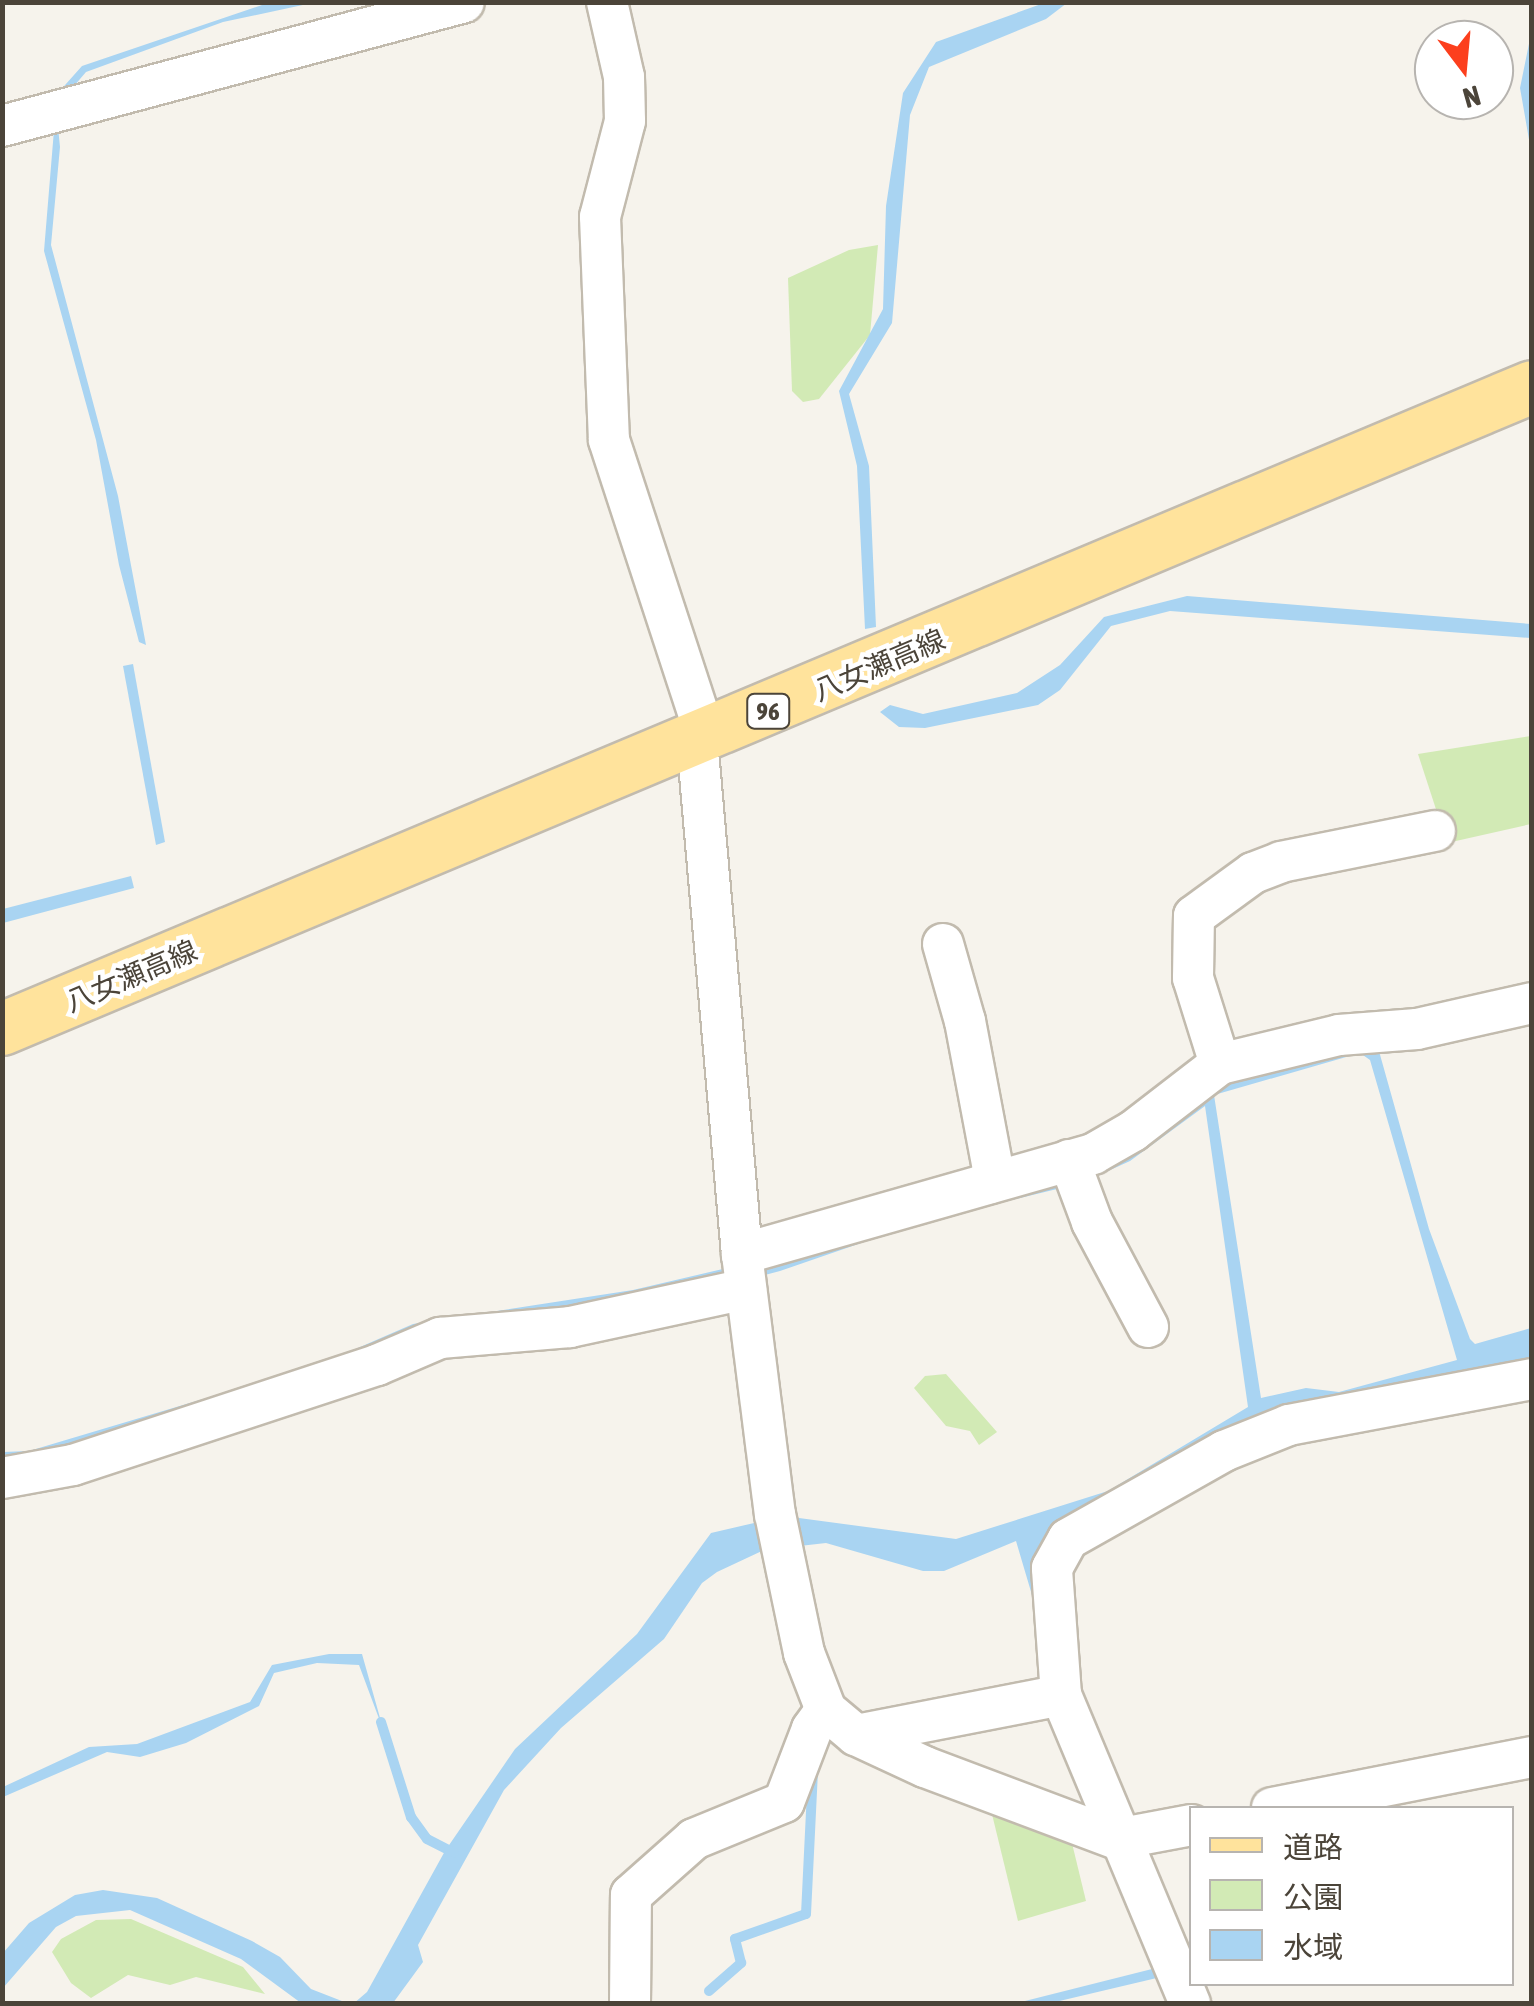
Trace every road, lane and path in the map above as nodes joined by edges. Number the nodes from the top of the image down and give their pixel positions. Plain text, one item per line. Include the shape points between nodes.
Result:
1 (464, 2) edge
2 (606, 2) edge
3 (39, 115) edge
4 (1532, 387) edge
5 (701, 739) junction
6 (1435, 830) dead end
7 (943, 944) dead end
8 (1532, 1003) edge
9 (2, 1029) edge
10 (1220, 1064) junction
11 (1069, 1160) junction
12 (990, 1183) junction
13 (744, 1272) junction
14 (1148, 1327) dead end
15 (1532, 1379) edge
16 (2, 1478) edge
17 (1061, 1694) junction
18 (841, 1722) junction
19 (1532, 1756) edge
20 (1282, 1806) edge
21 (1189, 1825) edge
22 (1118, 1840) junction
23 (1179, 1978) edge
24 (639, 2002) edge

1 - 3 street
2 - 5 street via 624,77 625,122 600,217 609,440
4 - 5 main road, 八女瀬高線 / 96
5 - 9 main road, 八女瀬高線 / 96
5 - 13 street
6 - 10 street via 1281,862 1253,873 1194,916 1193,978
7 - 12 street via 964,1021
8 - 10 street via 1417,1029 1338,1035
10 - 11 street via 1134,1131
11 - 12 street
11 - 14 street via 1092,1222
12 - 13 street
13 - 16 street via 570,1328 440,1338 74,1465
13 - 18 street via 782,1547 804,1653
15 - 17 street via 1289,1425 1224,1451 1068,1539 1052,1568
17 - 18 street
17 - 22 street
18 - 22 street
18 - 24 street via 812,1729 784,1802 694,1839 631,1896
19 - 20 street
21 - 22 street
22 - 23 street

